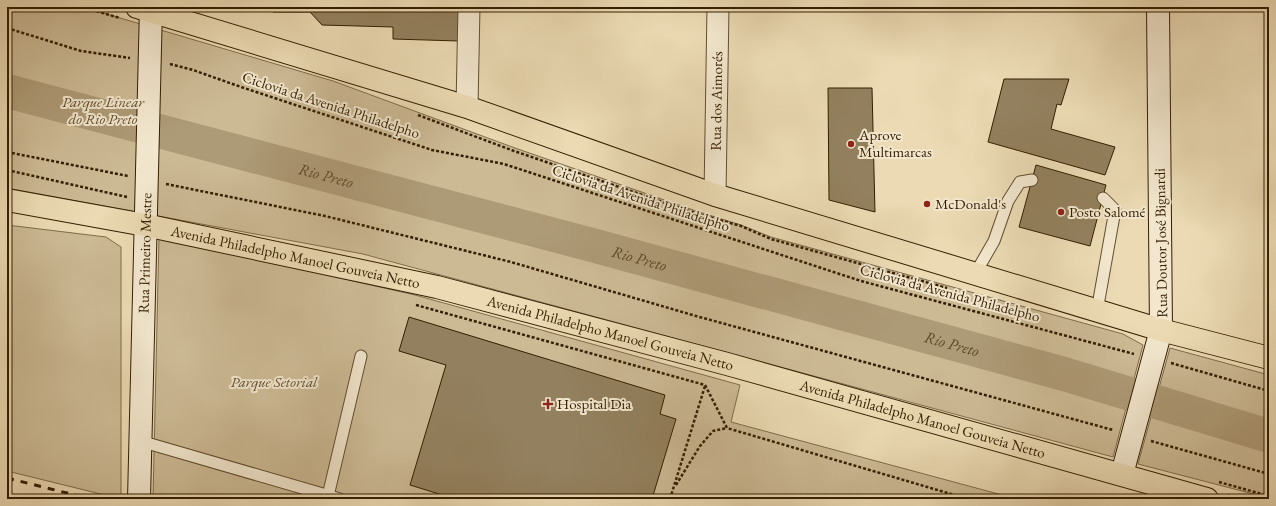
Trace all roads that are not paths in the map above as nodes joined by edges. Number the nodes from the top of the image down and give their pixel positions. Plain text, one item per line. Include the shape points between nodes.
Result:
1 (469, 7) edge
2 (718, 7) edge
3 (1158, 7) edge
4 (141, 11) edge
5 (467, 106) junction
6 (1032, 180) dead end
7 (714, 195) junction
8 (1103, 198) dead end
9 (7, 200) edge
10 (145, 225) junction
11 (975, 274) junction
12 (1097, 311) junction
13 (1161, 330) junction
14 (361, 356) dead end
15 (1269, 358) edge
16 (140, 441) junction
17 (1122, 474) junction
18 (328, 496) junction
19 (139, 499) edge
20 (340, 499) edge
21 (1207, 499) edge

1 - 5 street
2 - 7 street, Rua dos Aimorés
3 - 13 street, Rua Doutor José Bignardi
4 - 5 main road
4 - 10 street, Rua Primeiro Mestre via 149,61
5 - 7 main road
6 - 11 lane via 1020,182 1008,201 994,241
7 - 11 main road
8 - 12 lane via 1115,210
9 - 10 main road, Avenida Philadelpho Manoel Gouveia Netto
10 - 16 street, Rua Primeiro Mestre
10 - 17 main road, Avenida Philadelpho Manoel Gouveia Netto via 437,287 720,362
11 - 12 main road
12 - 13 main road
13 - 15 main road
13 - 17 street, Rua Doutor José Bignardi
14 - 18 lane
16 - 18 lane
16 - 19 street, Rua Primeiro Mestre
17 - 21 main road, Avenida Philadelpho Manoel Gouveia Netto
18 - 20 lane

